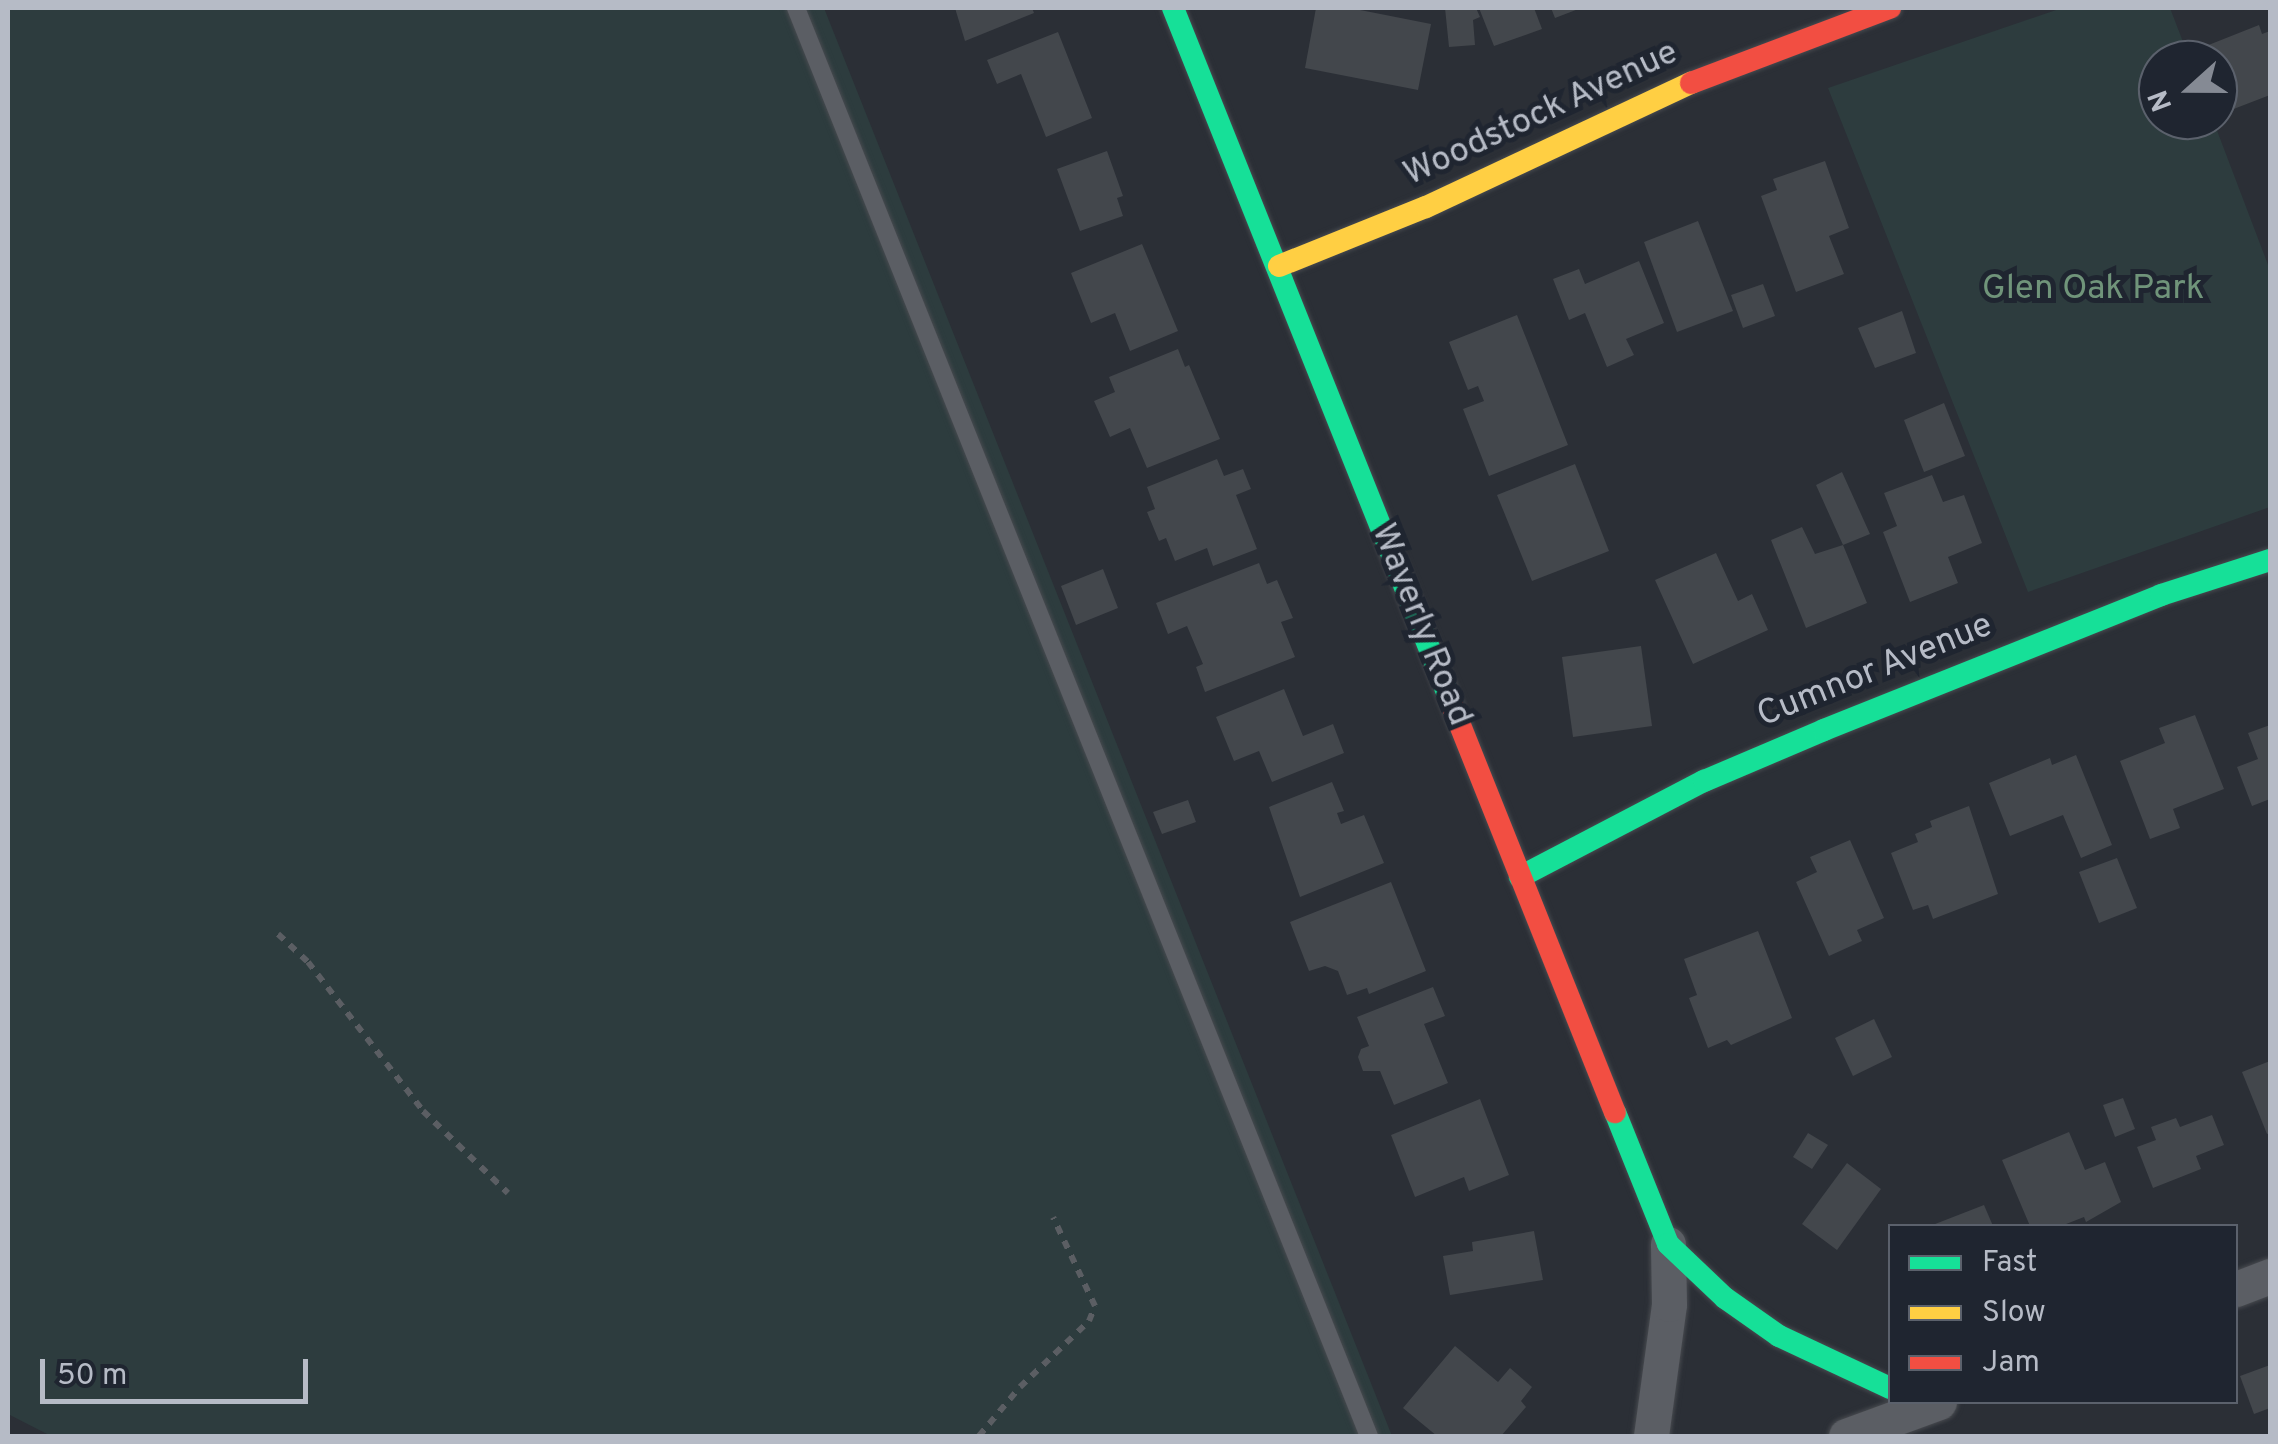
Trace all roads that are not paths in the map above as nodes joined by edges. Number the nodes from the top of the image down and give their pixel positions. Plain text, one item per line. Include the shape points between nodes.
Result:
1 (796, 8) edge
2 (1173, 8) edge
3 (1890, 8) edge
4 (1279, 266) junction
5 (2270, 560) edge
6 (1520, 877) junction
7 (1668, 1244) junction
8 (2270, 1276) edge
9 (2238, 1288) edge
10 (1888, 1387) edge
11 (1934, 1404) edge
12 (1369, 1436) edge
13 (1651, 1436) edge
14 (1846, 1436) edge

1 - 12 lane
2 - 4 street, Waverly Road
3 - 4 street, Woodstock Avenue via 1694,82 1426,207
4 - 6 street, Waverly Road
5 - 6 street, Cumnor Avenue via 2161,595 1806,737 1704,781
6 - 7 street, Waverly Road
7 - 10 street, Waverly Road via 1725,1298 1779,1336
7 - 13 street, Waverly Road via 1668,1322
8 - 9 street
11 - 14 street

